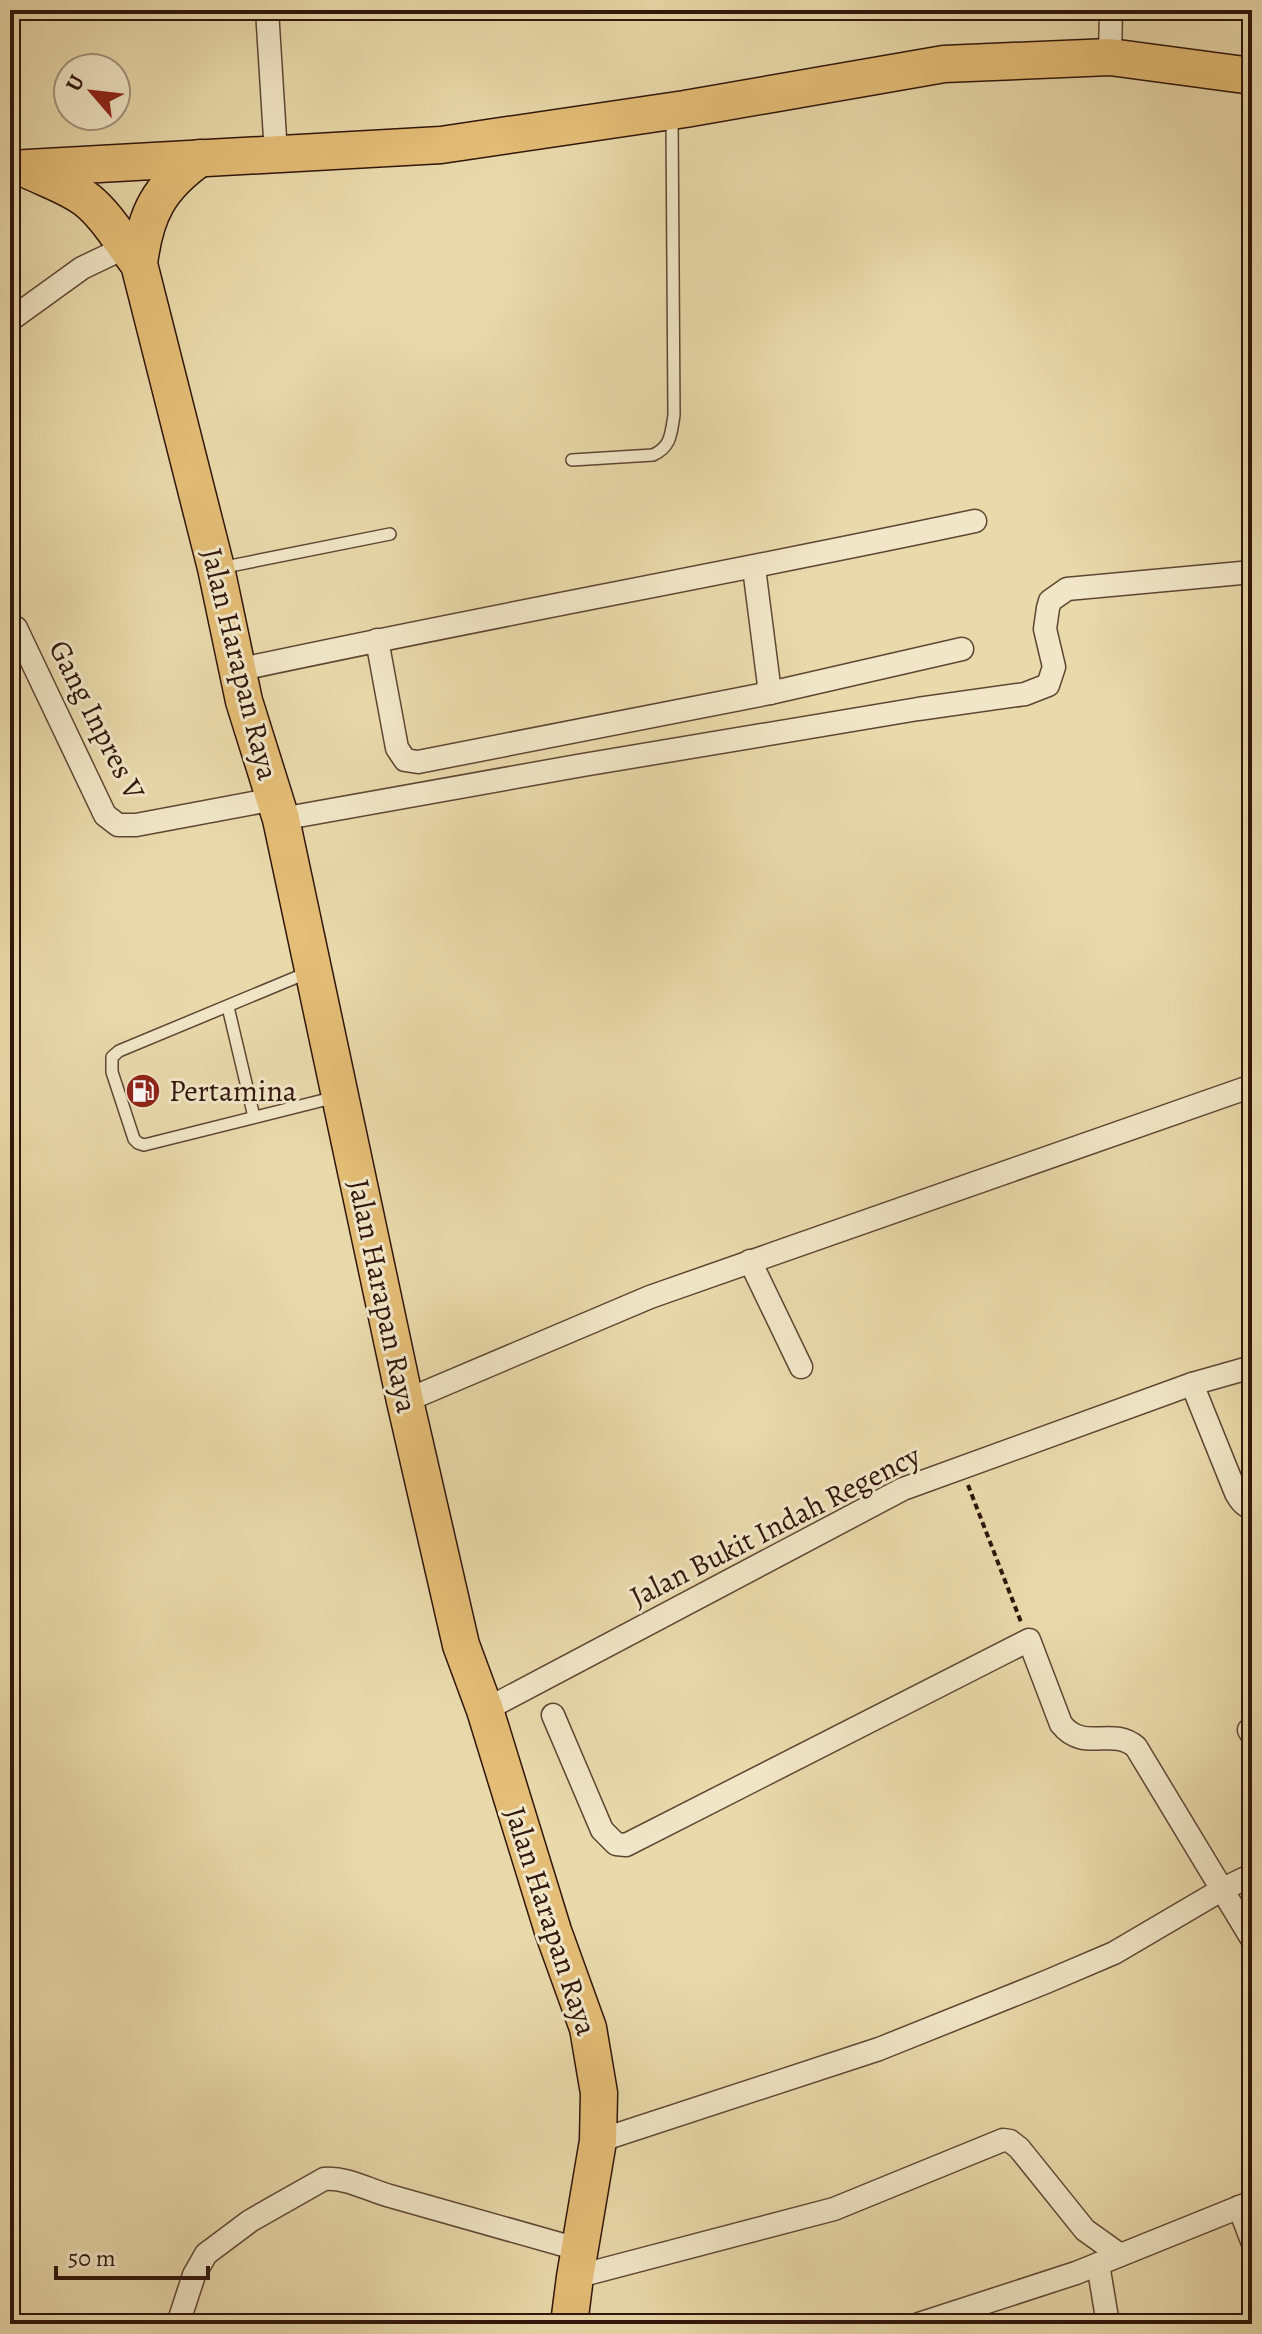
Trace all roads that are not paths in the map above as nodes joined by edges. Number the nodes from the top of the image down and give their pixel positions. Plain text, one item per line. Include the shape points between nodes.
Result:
1 (267, 10) edge
2 (1111, 10) edge
3 (1110, 57) junction
4 (1252, 76) edge
5 (672, 111) junction
6 (276, 154) junction
7 (200, 158) junction
8 (18, 169) edge
9 (133, 255) junction
10 (10, 320) edge
11 (572, 460) dead end
12 (975, 521) dead end
13 (390, 534) dead end
14 (216, 568) junction
15 (754, 568) junction
16 (1252, 572) edge
17 (16, 628) dead end
18 (377, 640) junction
19 (962, 649) dead end
20 (237, 670) junction
21 (770, 693) junction
22 (278, 809) junction
23 (313, 971) junction
24 (228, 1007) junction
25 (1252, 1086) edge
26 (340, 1096) junction
27 (254, 1117) junction
28 (750, 1261) junction
29 (801, 1367) dead end
30 (1252, 1367) edge
31 (1192, 1384) junction
32 (405, 1401) junction
33 (1252, 1508) edge
34 (485, 1710) junction
35 (553, 1715) dead end
36 (1252, 1875) edge
37 (1223, 1889) junction
38 (1252, 1939) edge
39 (598, 2141) junction
40 (1245, 2205) edge
41 (1252, 2241) edge
42 (1120, 2255) junction
43 (578, 2264) junction
44 (1098, 2264) junction
45 (178, 2324) edge
46 (569, 2324) edge
47 (919, 2324) edge
48 (1108, 2324) edge

1 - 6 street
2 - 3 street
3 - 4 main road
3 - 5 main road via 944,64
5 - 6 main road via 441,145
5 - 11 lane via 670,442 653,455
6 - 7 main road
7 - 8 main road
7 - 9 main road via 159,197
8 - 9 main road via 87,200
9 - 10 street via 82,268
9 - 14 main road, Jalan Harapan Raya
12 - 15 street
13 - 14 lane
14 - 20 main road, Jalan Harapan Raya
15 - 18 street
15 - 21 street
16 - 22 street, Gang Inpres V via 1067,589 1050,601 1045,629 1054,667 1048,685 1025,694
17 - 22 street, Gang Inpres V via 105,815 118,825
18 - 20 street
18 - 21 street via 397,748 405,760 418,762
19 - 21 street
20 - 22 main road, Jalan Harapan Raya
22 - 23 main road, Jalan Harapan Raya
23 - 24 lane
23 - 26 main road, Jalan Harapan Raya
24 - 27 lane
24 - 27 lane via 119,1051 112,1057 112,1072 134,1139 144,1145
25 - 28 street
26 - 27 lane
26 - 32 main road, Jalan Harapan Raya
28 - 29 street
28 - 32 street via 613,1311
30 - 31 street, Jalan Bukit Indah Regency
31 - 33 street via 1236,1493
31 - 34 street, Jalan Bukit Indah Regency via 903,1489
32 - 34 main road, Jalan Harapan Raya via 461,1645
34 - 39 main road, Jalan Harapan Raya via 588,2028 599,2093
35 - 37 street via 602,1830 616,1844 626,1845 1029,1640 1061,1724 1092,1740 1115,1737 1136,1747
36 - 37 street
37 - 38 street
37 - 39 street via 1114,1953 893,2044
39 - 43 main road, Jalan Harapan Raya
40 - 41 street
40 - 42 street
42 - 43 street via 1085,2230 1019,2148 1003,2140 834,2209
42 - 44 street
43 - 45 street via 349,2182 324,2179 250,2221 206,2254
43 - 46 main road, Jalan Harapan Raya
44 - 47 street
44 - 48 street

